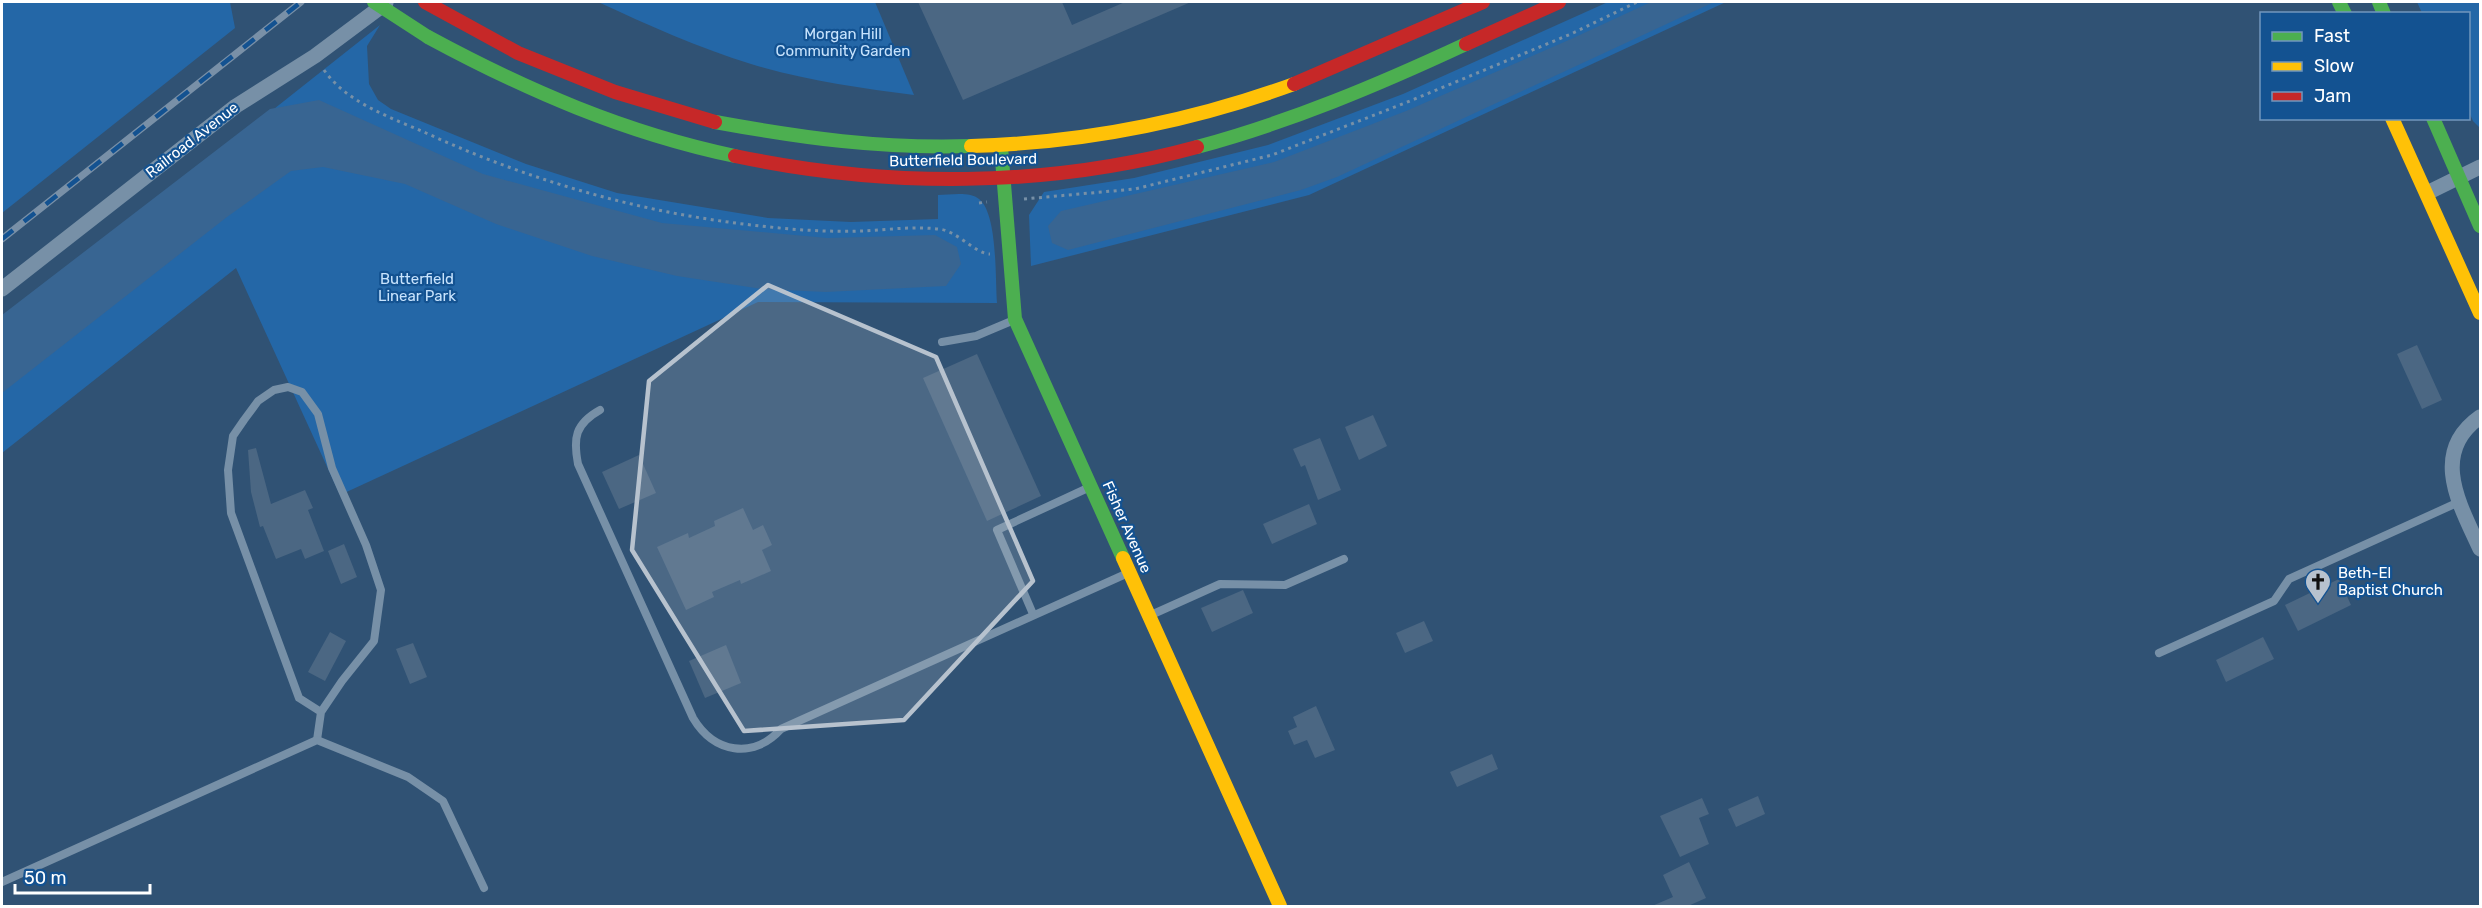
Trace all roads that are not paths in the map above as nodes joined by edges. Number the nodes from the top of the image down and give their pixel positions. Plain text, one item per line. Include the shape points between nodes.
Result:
1 (374, 2) edge
2 (389, 2) edge
3 (425, 2) edge
4 (1483, 2) edge
5 (1559, 2) edge
6 (2393, 120) edge
7 (2434, 120) edge
8 (1001, 147) junction
9 (2481, 167) edge
10 (2459, 177) junction
11 (1003, 179) junction
12 (2427, 193) junction
13 (2481, 226) edge
14 (2, 289) edge
15 (2481, 313) edge
16 (1016, 319) junction
17 (942, 342) dead end
18 (600, 410) dead end
19 (2481, 417) edge
20 (1091, 486) junction
21 (2459, 502) junction
22 (2481, 549) edge
23 (1344, 559) dead end
24 (1129, 572) junction
25 (1033, 614) junction
26 (1149, 616) junction
27 (2158, 653) dead end
28 (321, 712) junction
29 (317, 740) junction
30 (2, 882) edge
31 (484, 888) dead end
32 (1280, 906) edge

1 - 11 main road, Butterfield Boulevard, bridge via 428,37 558,102 687,146 763,164 840,174
2 - 14 street, Railroad Avenue via 315,56 236,106
3 - 8 main road, Butterfield Boulevard via 571,77 698,119 829,142 918,148
4 - 8 main road, Butterfield Boulevard via 1296,84 1231,106 1114,134
5 - 11 main road, Butterfield Boulevard via 1307,113 1244,135 1175,154
6 - 12 main road
7 - 10 main road
8 - 11 main road, Fisher Avenue
9 - 10 street
10 - 12 street
10 - 13 main road
11 - 16 main road, Fisher Avenue
12 - 15 main road
16 - 17 lane via 976,336
16 - 20 main road, Fisher Avenue
18 - 25 lane via 577,429 574,440 578,464 693,718 712,742 727,747 757,747 781,729
19 - 21 street via 2457,442 2452,461
20 - 24 main road, Fisher Avenue
20 - 25 lane via 998,530
21 - 22 street
21 - 27 lane via 2289,579 2274,601
23 - 26 lane via 1285,585 1220,584
24 - 25 lane
24 - 26 main road, Fisher Avenue
26 - 32 main road, Fisher Avenue
28 - 28 lane via 374,641 381,590 333,468 318,414 302,392 288,387 274,390 258,401 233,436 228,470 231,513 299,698
28 - 29 lane
29 - 30 lane
29 - 31 lane via 408,777 443,801

